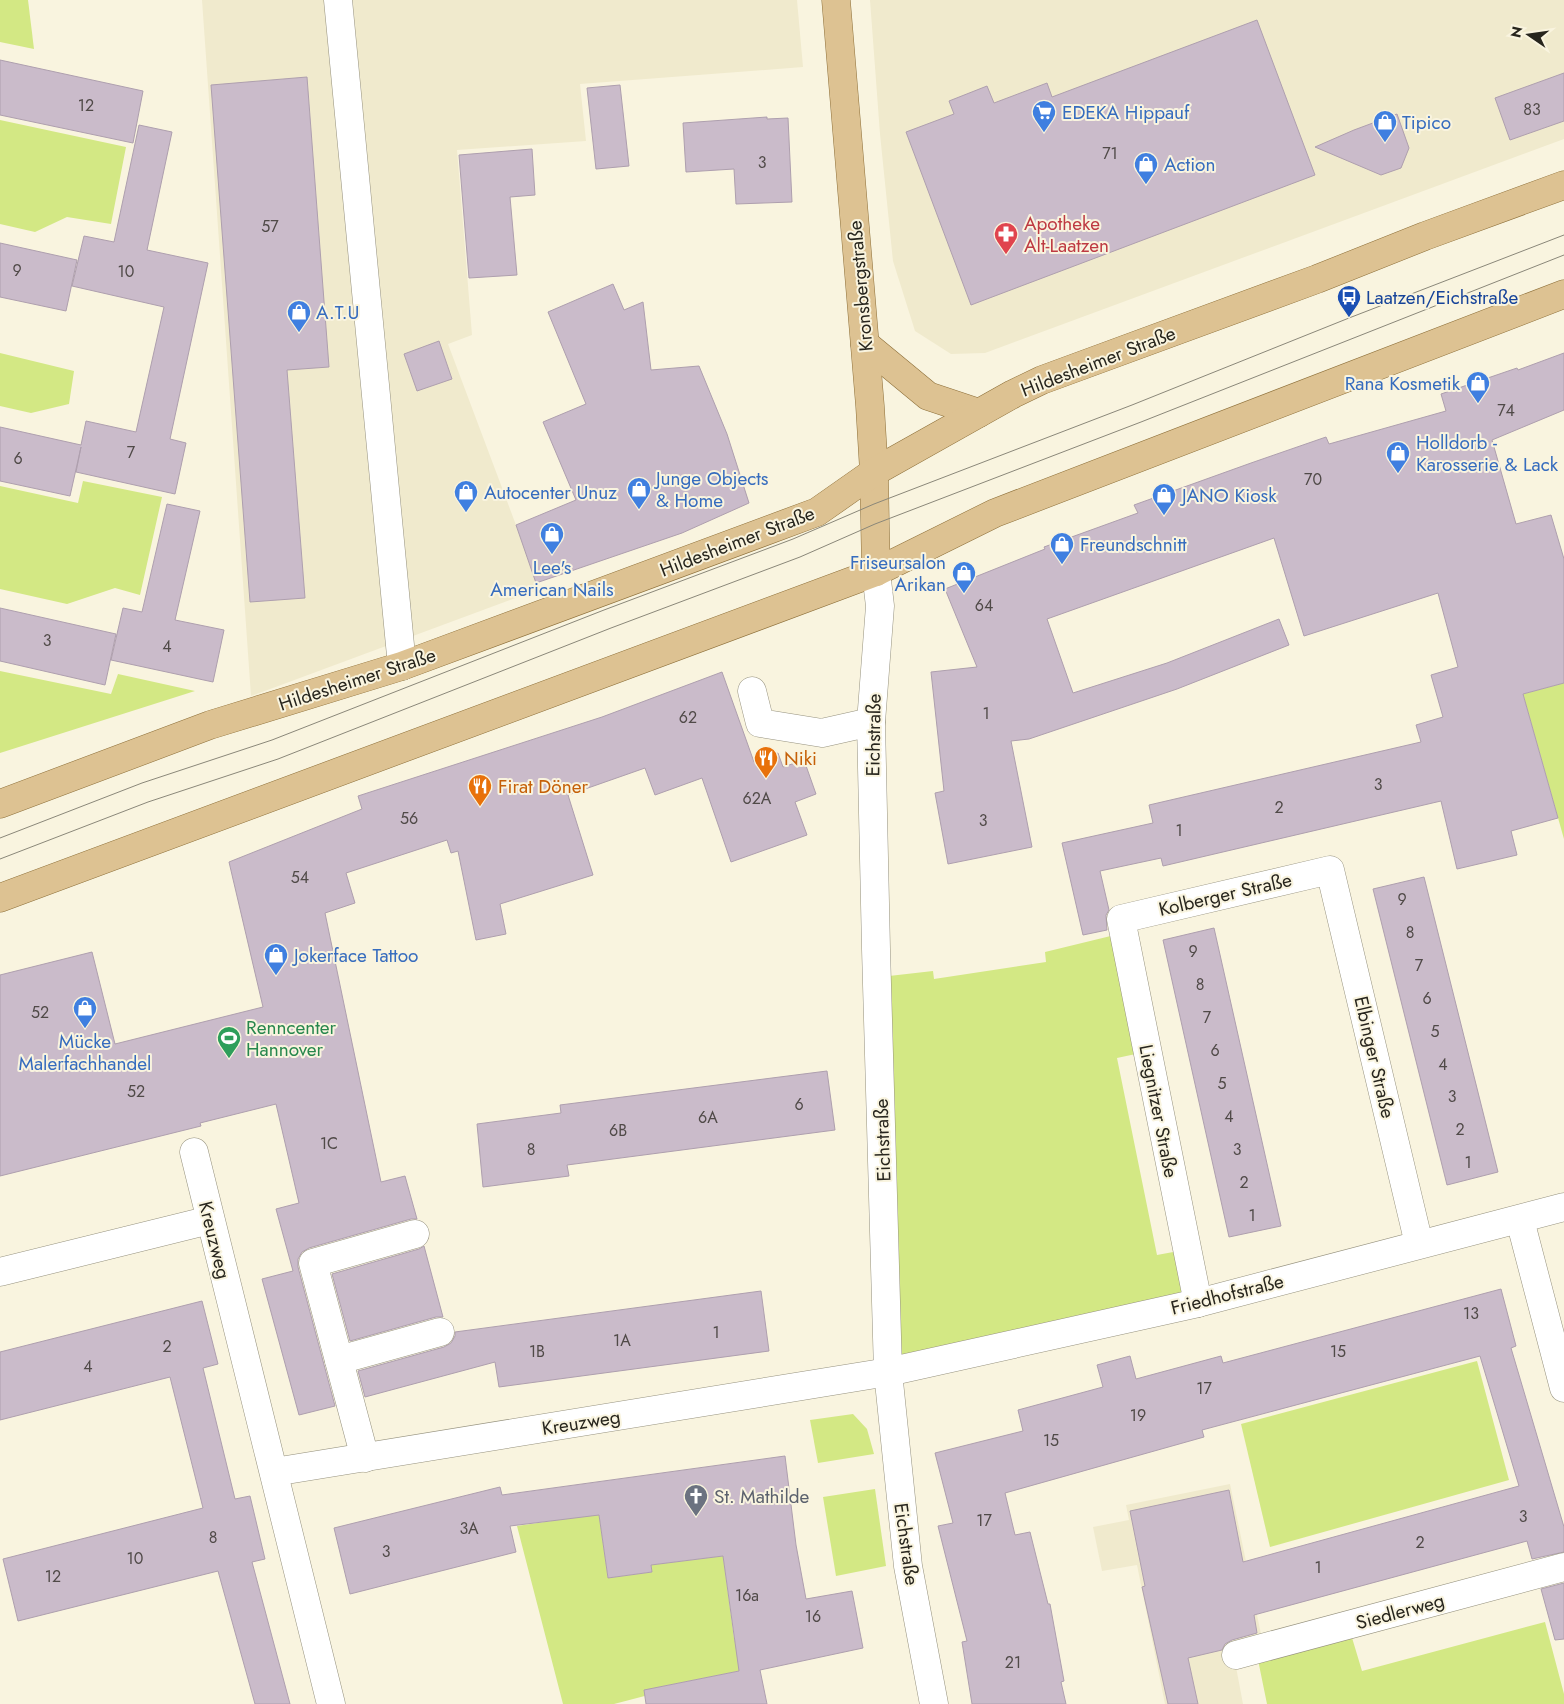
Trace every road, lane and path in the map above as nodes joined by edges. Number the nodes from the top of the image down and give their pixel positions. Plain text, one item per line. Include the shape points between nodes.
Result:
1 (338, 0) edge
2 (842, 1) edge
3 (1564, 185) edge
4 (1564, 294) edge
5 (864, 344) junction
6 (979, 413) junction
7 (874, 472) junction
8 (876, 572) junction
9 (402, 666) junction
10 (752, 691) dead end
11 (871, 722) junction
12 (0, 804) edge
13 (1330, 870) joint
14 (0, 898) edge
15 (1121, 919) joint
16 (194, 1152) dead end
17 (1564, 1207) edge
18 (210, 1220) junction
19 (1520, 1220) junction
20 (415, 1234) dead end
21 (1420, 1244) junction
22 (0, 1272) edge
23 (1198, 1303) junction
24 (440, 1332) dead end
25 (339, 1360) junction
26 (888, 1372) junction
27 (1564, 1388) edge
28 (365, 1458) junction
29 (274, 1472) junction
30 (1564, 1566) edge
31 (1236, 1655) dead end
32 (331, 1704) edge
33 (934, 1704) edge

1 - 9 street
2 - 5 main road, Kronsbergstraße
3 - 6 main road, Hildesheimer Straße via 1042,380
4 - 8 main road via 995,513
5 - 6 main road via 928,396
5 - 7 main road, Kronsbergstraße
6 - 7 main road, Hildesheimer Straße
7 - 8 main road, Kronsbergstraße
7 - 9 main road, Hildesheimer Straße via 817,512
8 - 11 street, Eichstraße via 880,606
8 - 14 main road
9 - 12 main road, Hildesheimer Straße via 210,725
10 - 11 street via 760,723 822,733
11 - 26 street, Eichstraße
13 - 15 street, Kolberger Straße
13 - 21 street, Elbinger Straße
15 - 23 street, Liegnitzer Straße
16 - 18 street, Kreuzweg
17 - 19 street, Friedhofstraße
18 - 22 street
18 - 29 street, Kreuzweg
19 - 21 street, Friedhofstraße
19 - 27 street
20 - 25 street via 313,1263
21 - 23 street, Friedhofstraße
23 - 26 street, Friedhofstraße
24 - 25 street
25 - 28 street
26 - 28 street, Kreuzweg
26 - 33 street, Eichstraße via 908,1566
28 - 29 street, Kreuzweg
29 - 32 street, Kreuzweg
30 - 31 street, Siedlerweg

